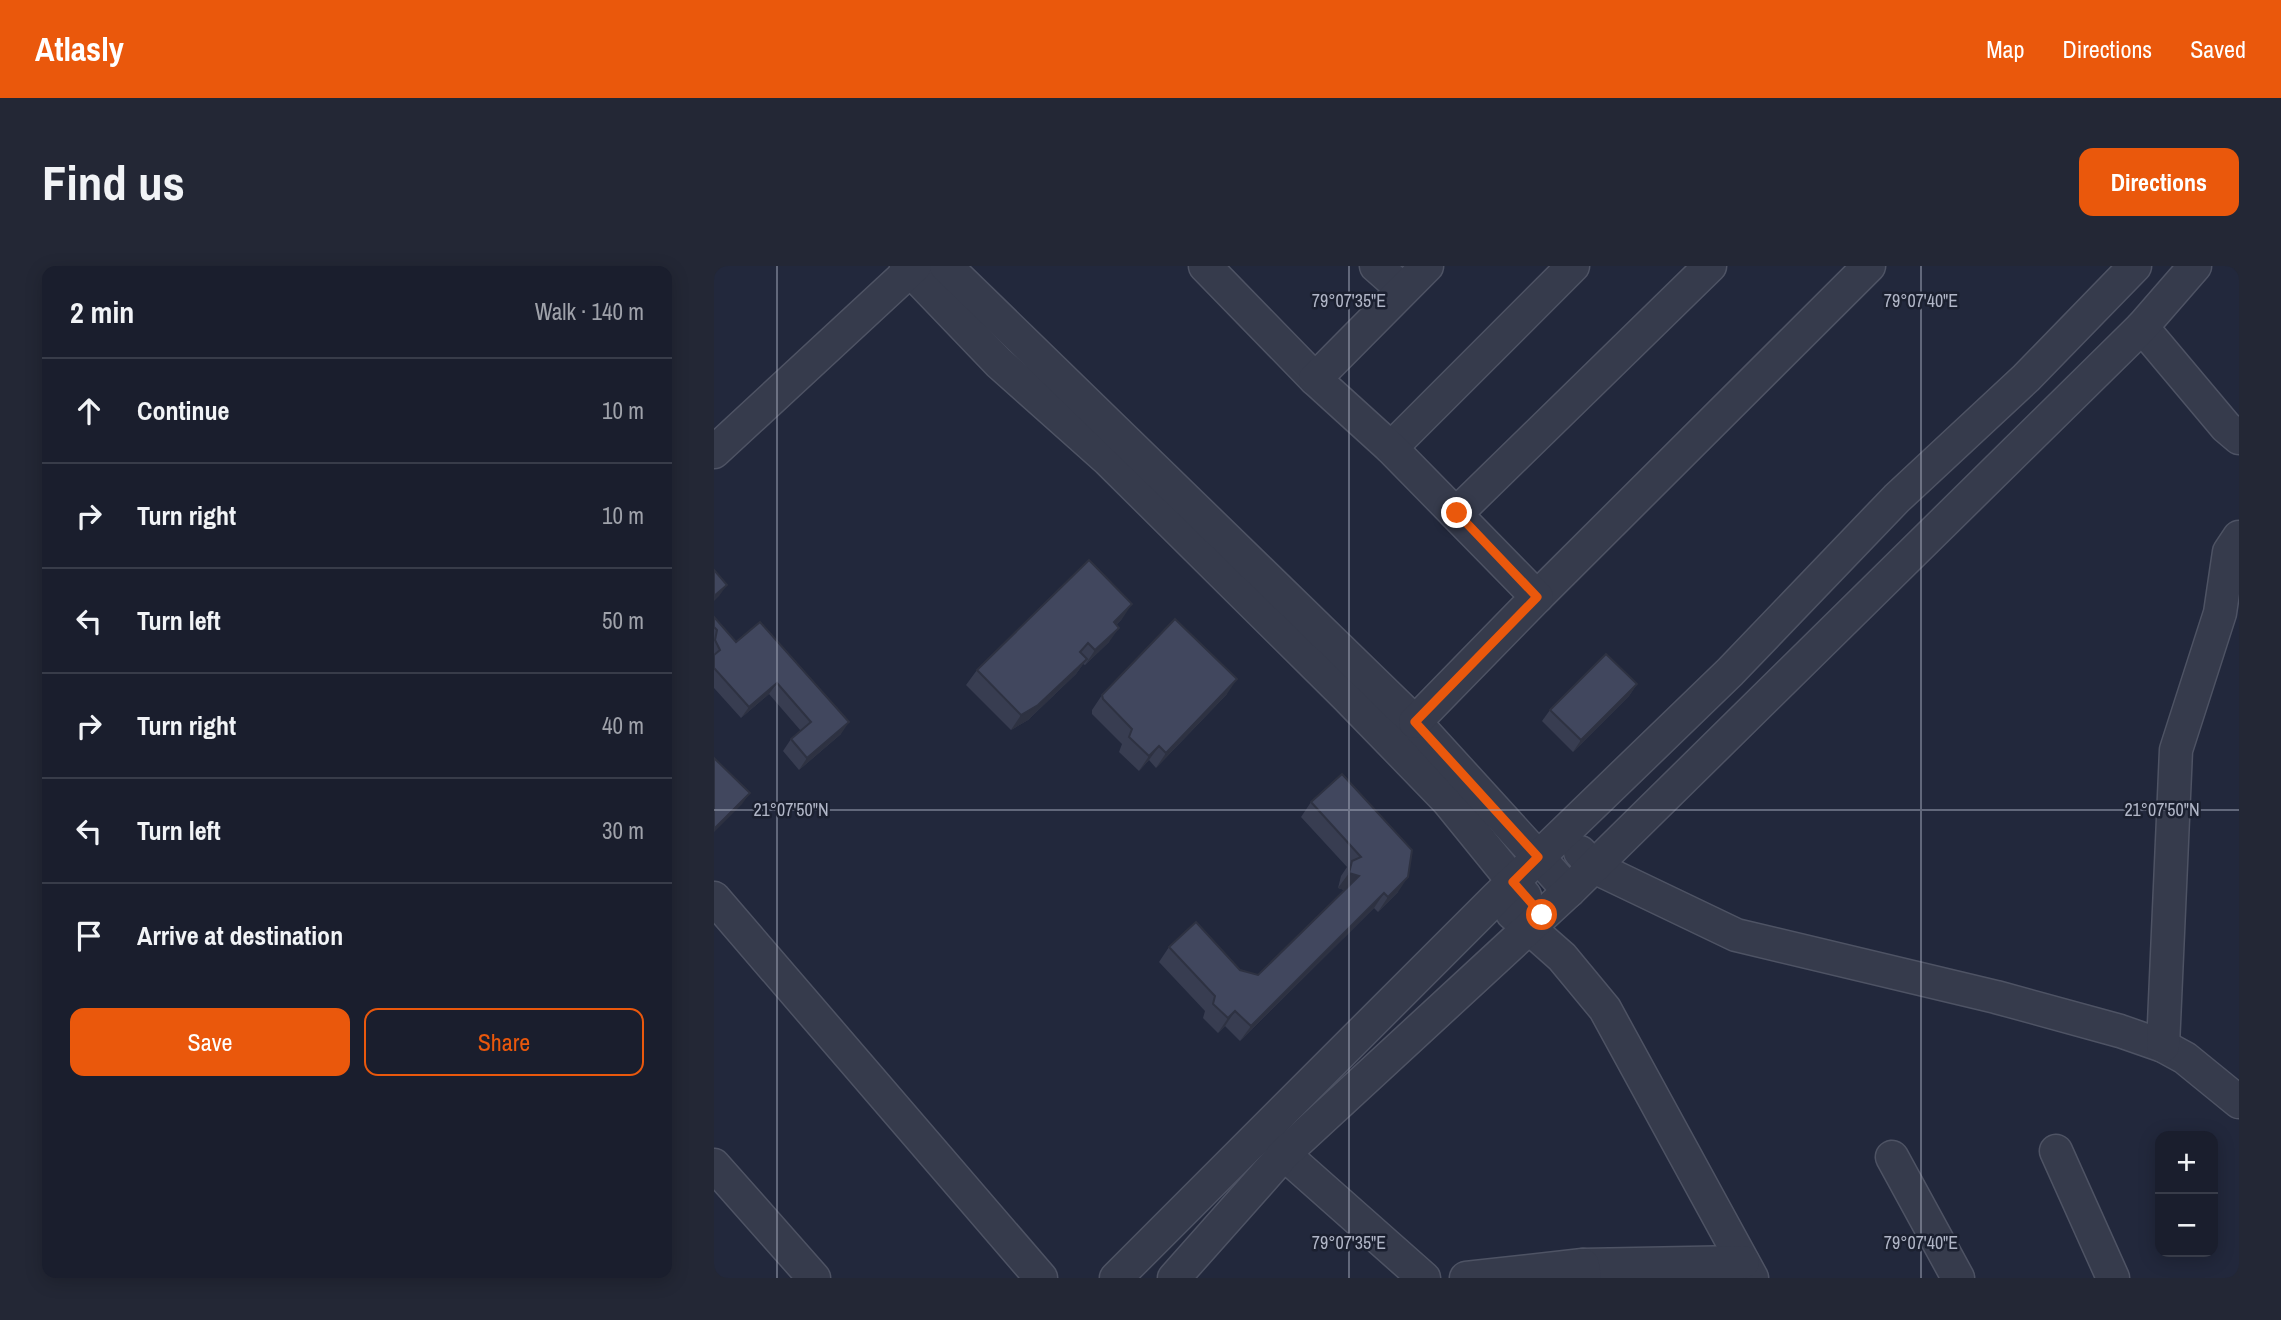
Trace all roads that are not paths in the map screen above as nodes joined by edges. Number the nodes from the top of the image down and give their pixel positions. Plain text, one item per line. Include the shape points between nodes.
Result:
1 (946, 266) edge
2 (1205, 266) edge
3 (1376, 266) edge
4 (1427, 266) edge
5 (1573, 266) edge
6 (1710, 266) edge
7 (1869, 266) edge
8 (2135, 266) edge
9 (2195, 266) edge
10 (910, 267) edge
11 (1402, 289) junction
12 (2142, 327) junction
13 (1315, 379) junction
14 (2239, 438) edge
15 (1391, 448) junction
16 (714, 452) edge
17 (1457, 513) junction
18 (2239, 537) edge
19 (1537, 597) junction
20 (1415, 722) junction
21 (1562, 833) junction
22 (1538, 857) junction
23 (1594, 867) junction
24 (1504, 890) junction
25 (1569, 891) junction
26 (714, 898) edge
27 (1535, 921) junction
28 (2163, 1046) junction
29 (2239, 1102) edge
30 (2056, 1150) dead end
31 (1284, 1154) junction
32 (1892, 1157) dead end
33 (714, 1166) edge
34 (1748, 1270) edge
35 (1584, 1271) edge
36 (814, 1278) edge
37 (1041, 1278) edge
38 (1116, 1278) edge
39 (1174, 1278) edge
40 (1424, 1278) edge
41 (1466, 1278) edge
42 (1958, 1278) edge
43 (2113, 1278) edge

1 - 20 street
2 - 13 street
3 - 11 street
4 - 11 street
5 - 15 street
6 - 17 street
7 - 19 street
8 - 21 street via 1897,498 1730,672
9 - 12 street
10 - 16 street
10 - 24 street via 999,363 1108,460 1447,800
11 - 13 street
12 - 14 street
12 - 23 street
13 - 15 street
15 - 17 street
17 - 19 street
18 - 28 street via 2229,552 2220,613 2176,750
19 - 20 street
20 - 22 street
21 - 22 street
21 - 23 street
22 - 24 street
22 - 25 street
23 - 25 street
23 - 28 street via 1736,935 1996,997
24 - 27 street
24 - 38 street
25 - 27 street
26 - 37 street
27 - 31 street
27 - 34 street via 1605,1009
28 - 29 street
30 - 43 street
31 - 39 street
31 - 40 street
32 - 42 street
33 - 36 street
34 - 35 street
35 - 41 street

